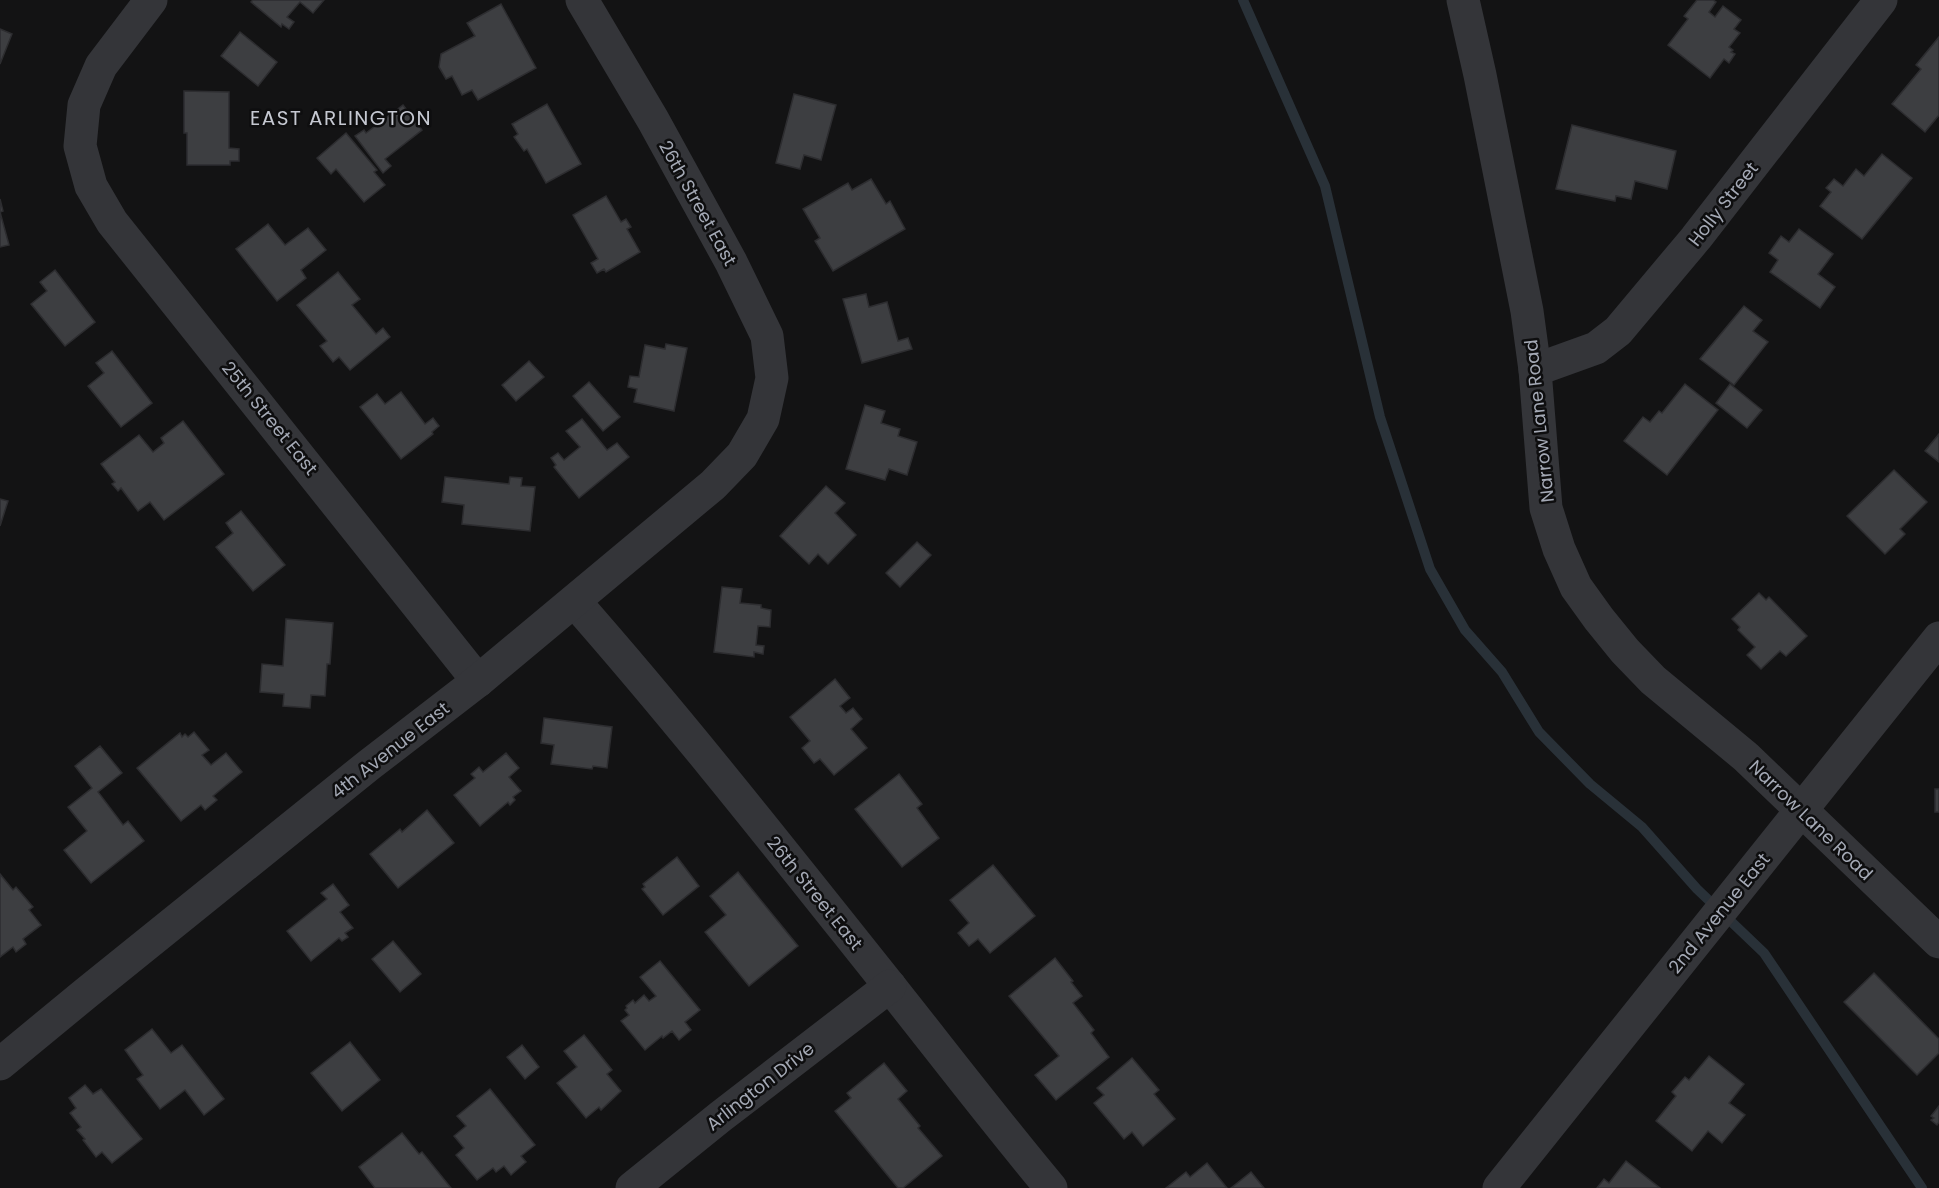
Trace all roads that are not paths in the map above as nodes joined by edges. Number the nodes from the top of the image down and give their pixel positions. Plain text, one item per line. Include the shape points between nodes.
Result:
1 (151, 0) edge
2 (582, 0) edge
3 (1463, 0) edge
4 (1881, 0) edge
5 (1535, 370) junction
6 (763, 419) joint
7 (575, 602) junction
8 (1939, 638) edge
9 (478, 681) junction
10 (1801, 811) junction
11 (1939, 942) edge
12 (890, 986) junction
13 (0, 1064) edge
14 (632, 1188) edge
15 (1051, 1188) edge
16 (1499, 1188) edge

1 - 9 street, 25th Street East via 101,66 84,105 80,146 91,186 112,222
2 - 6 street, 26th Street East via 653,120 767,336 772,378
3 - 5 street, Narrow Lane Road
4 - 5 street, Holly Street via 1696,238 1618,331 1596,348
5 - 10 street, Narrow Lane Road via 1546,508 1576,587 1599,620 1653,680 1746,757
6 - 7 street, 4th Avenue East via 742,455 713,485
7 - 9 street, 4th Avenue East
7 - 12 street, 26th Street East via 641,677
8 - 10 street, 2nd Avenue East
9 - 13 street, 4th Avenue East
10 - 11 street, Narrow Lane Road
10 - 16 street, 2nd Avenue East
12 - 14 street, Arlington Drive
12 - 15 street, 26th Street East

